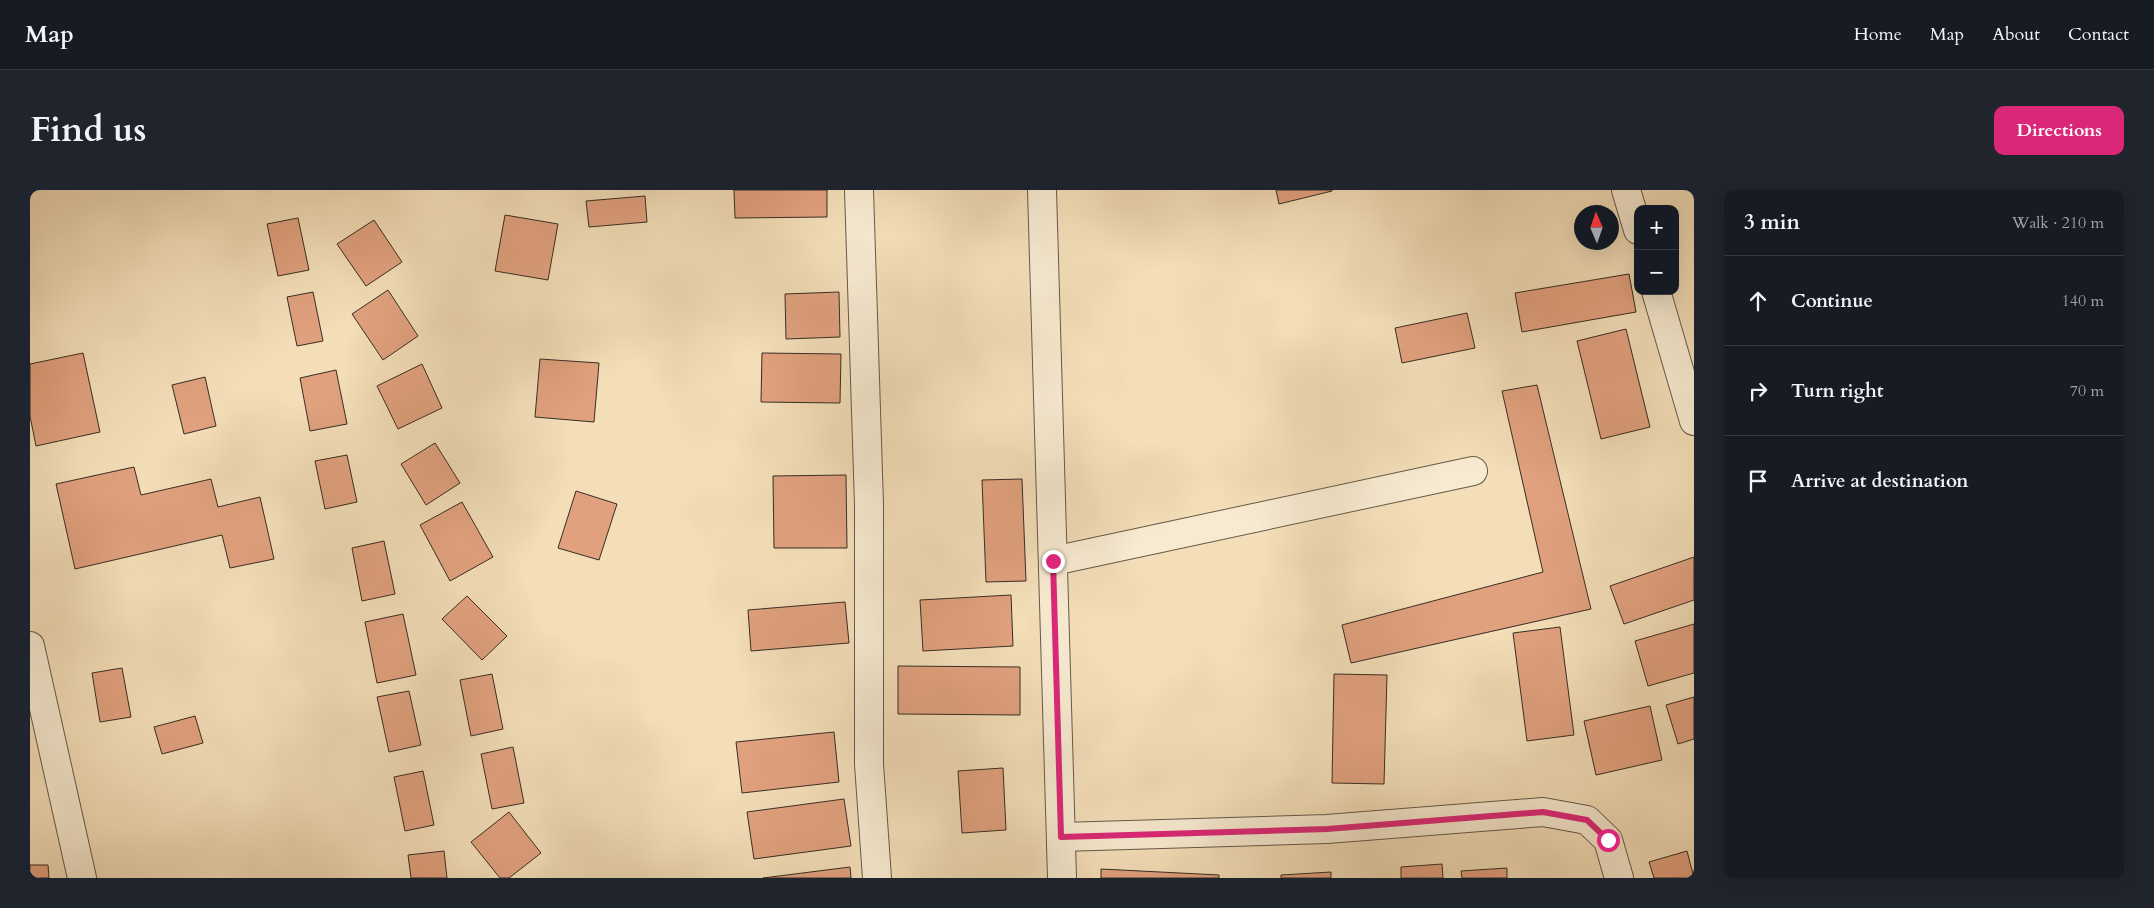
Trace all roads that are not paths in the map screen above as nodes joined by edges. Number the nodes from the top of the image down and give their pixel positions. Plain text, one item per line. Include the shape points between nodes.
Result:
1 (859, 190) edge
2 (1042, 190) edge
3 (1626, 190) edge
4 (1634, 217) edge
5 (1657, 295) edge
6 (1694, 421) edge
7 (1473, 471) dead end
8 (1053, 561) junction
9 (30, 646) edge
10 (1061, 837) junction
11 (82, 878) edge
12 (877, 878) edge
13 (1062, 878) edge
14 (1619, 878) edge

1 - 12 street via 869,505 868,764
2 - 8 street
3 - 4 street
5 - 6 street
7 - 8 street
8 - 10 street
9 - 11 street
10 - 13 street
10 - 14 street via 1327,829 1543,812 1587,820 1608,840

